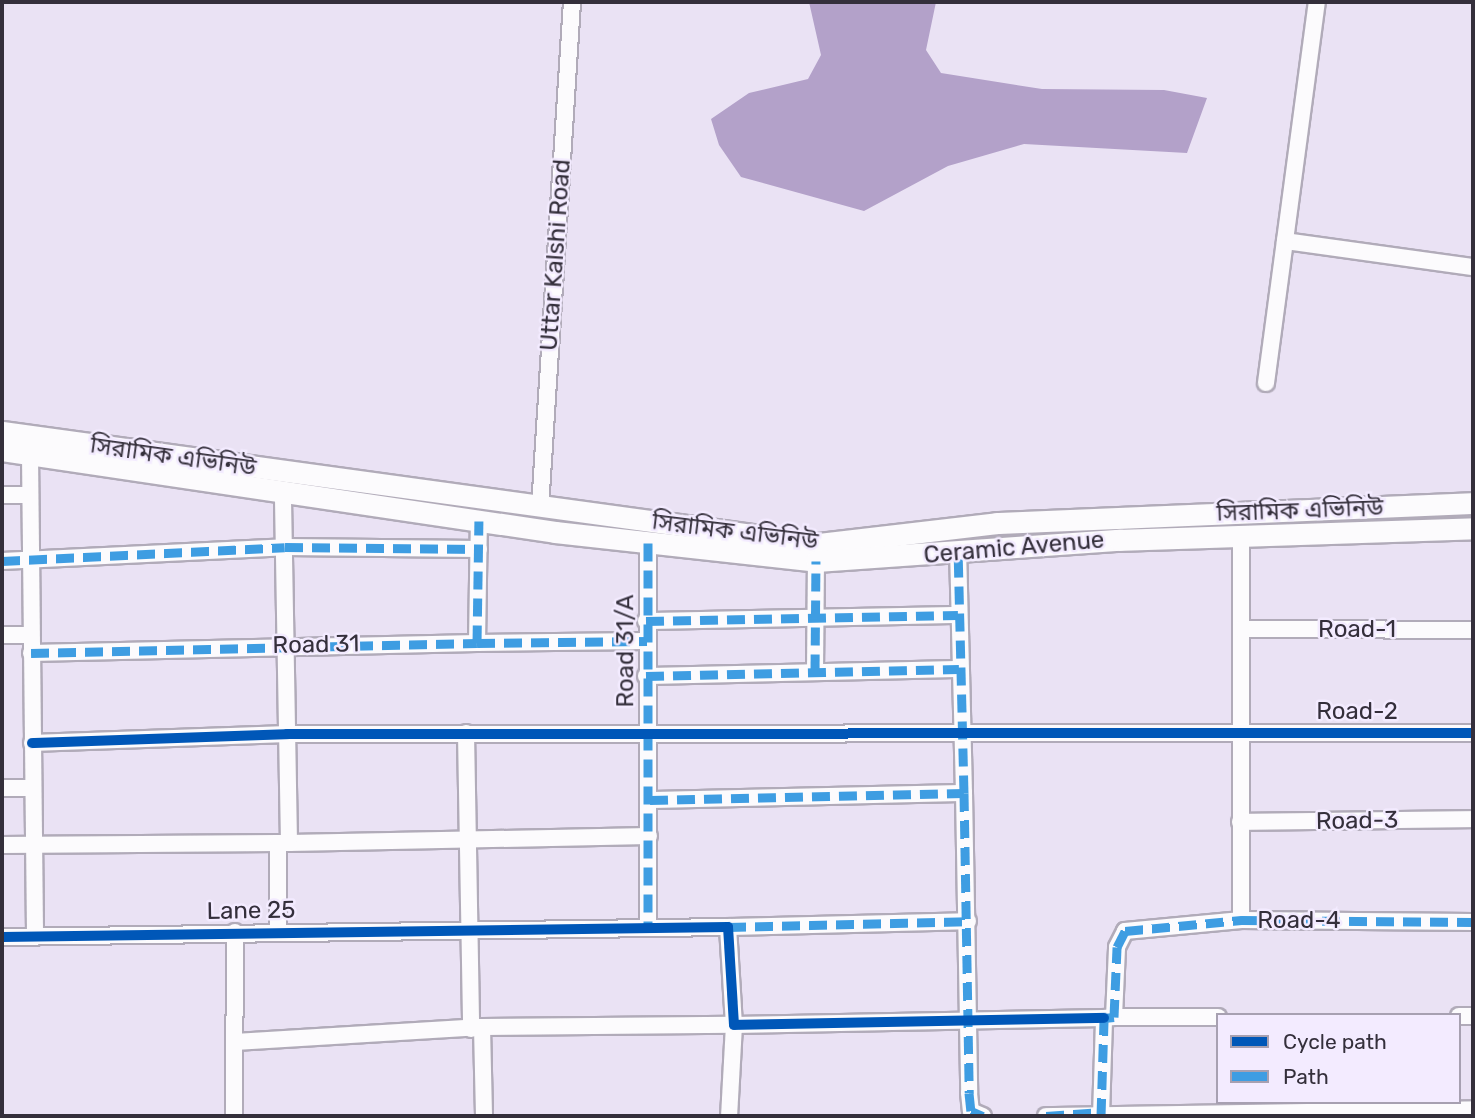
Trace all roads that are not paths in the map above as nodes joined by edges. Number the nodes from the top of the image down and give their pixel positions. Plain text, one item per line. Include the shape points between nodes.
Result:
1 (572, 2) edge
2 (1317, 2) edge
3 (1285, 241) junction
4 (1473, 267) edge
5 (1266, 383) dead end
6 (2, 432) edge
7 (2, 450) edge
8 (30, 454) junction
9 (283, 492) junction
10 (2, 495) edge
11 (30, 495) junction
12 (1473, 503) edge
13 (540, 508) junction
14 (479, 520) junction
15 (1473, 528) edge
16 (555, 532) joint
17 (1241, 540) junction
18 (648, 543) junction
19 (285, 547) junction
20 (479, 549) junction
21 (958, 554) junction
22 (31, 560) junction
23 (2, 561) edge
24 (816, 561) junction
25 (958, 615) junction
26 (817, 620) junction
27 (646, 621) junction
28 (1241, 629) junction
29 (1473, 630) edge
30 (2, 635) edge
31 (31, 635) junction
32 (647, 641) junction
33 (477, 643) junction
34 (287, 645) junction
35 (32, 653) junction
36 (959, 670) junction
37 (815, 672) junction
38 (646, 676) junction
39 (466, 733) junction
40 (1240, 733) junction
41 (1473, 733) edge
42 (287, 734) junction
43 (960, 736) junction
44 (649, 737) junction
45 (32, 743) junction
46 (2, 788) edge
47 (33, 788) junction
48 (964, 793) junction
49 (650, 800) junction
50 (1473, 819) edge
51 (1240, 822) junction
52 (649, 836) junction
53 (463, 837) junction
54 (33, 843) junction
55 (284, 843) junction
56 (2, 845) edge
57 (1241, 920) junction
58 (968, 921) junction
59 (1473, 922) edge
60 (648, 926) junction
61 (728, 927) junction
62 (468, 929) junction
63 (235, 932) junction
64 (278, 932) junction
65 (2, 937) edge
66 (35, 937) junction
67 (1109, 1017) junction
68 (1216, 1017) edge
69 (967, 1021) junction
70 (734, 1025) junction
71 (477, 1028) junction
72 (235, 1042) junction
73 (1473, 1109) edge
74 (1102, 1114) edge
75 (234, 1116) edge
76 (484, 1116) edge
77 (729, 1116) edge
78 (983, 1116) edge
79 (1046, 1116) edge

1 - 13 street, Uttar Kalshi Road
2 - 3 street
3 - 4 street
3 - 5 street
6 - 13 main road, সিরামিক এভিনিউ
7 - 8 main road, সিরামিক এভিনিউ
8 - 9 main road, সিরামিক এভিনিউ
8 - 11 street
9 - 14 main road, সিরামিক এভিনিউ
9 - 19 street
10 - 11 street
11 - 22 street
12 - 13 main road, সিরামিক এভিনিউ via 997,523 820,544
14 - 16 main road, সিরামিক এভিনিউ
14 - 20 street
15 - 17 main road, Ceramic Avenue
16 - 18 main road, Ceramic Avenue
17 - 21 main road, Ceramic Avenue via 1119,540
17 - 28 street
18 - 24 main road, Ceramic Avenue
18 - 27 street, Road 31/A
19 - 20 street
19 - 22 street
19 - 34 street
20 - 33 street
21 - 24 main road, Ceramic Avenue
21 - 25 street
22 - 23 street
22 - 31 street
24 - 26 street
25 - 26 street
25 - 36 street
26 - 27 street
26 - 37 street
27 - 32 street, Road 31/A
28 - 29 street, Road-1
28 - 40 street
30 - 31 street
31 - 35 street
32 - 33 street, Road 31
32 - 38 street, Road 31/A
33 - 34 street, Road 31
34 - 35 street, Road 31
34 - 42 street
35 - 45 street
36 - 37 street
36 - 43 street
37 - 38 street
38 - 44 street, Road 31/A
39 - 42 street, Road-2
39 - 44 street, Road-2
39 - 53 street
40 - 41 street, Road-2
40 - 43 street, Road-2
40 - 51 street
42 - 45 street, Road-2
42 - 55 street
43 - 44 street, Road-2
43 - 48 street
44 - 49 street, Road 31/A
45 - 47 street
46 - 47 street
47 - 54 street
48 - 49 street
48 - 58 street
49 - 52 street, Road 31/A
50 - 51 street, Road-3
51 - 57 street
52 - 53 street
52 - 60 street, Road 31/A
53 - 55 street
53 - 62 street
54 - 55 street
54 - 56 street
54 - 66 street
55 - 64 street
57 - 59 street, Road-4
57 - 67 street, Road-4 via 1125,931 1118,947
58 - 61 street, Lane 25
58 - 69 street
60 - 61 street, Lane 25
60 - 62 street, Lane 25
61 - 70 street
62 - 64 street, Lane 25
62 - 71 street
63 - 64 street, Lane 25
63 - 66 street, Lane 25
63 - 72 street
65 - 66 street, Lane 25
67 - 68 street
67 - 69 street
67 - 74 street
69 - 70 street
69 - 78 street via 971,1111
70 - 71 street
70 - 77 street
71 - 72 street
71 - 76 street
72 - 75 street
73 - 74 street
74 - 79 street

